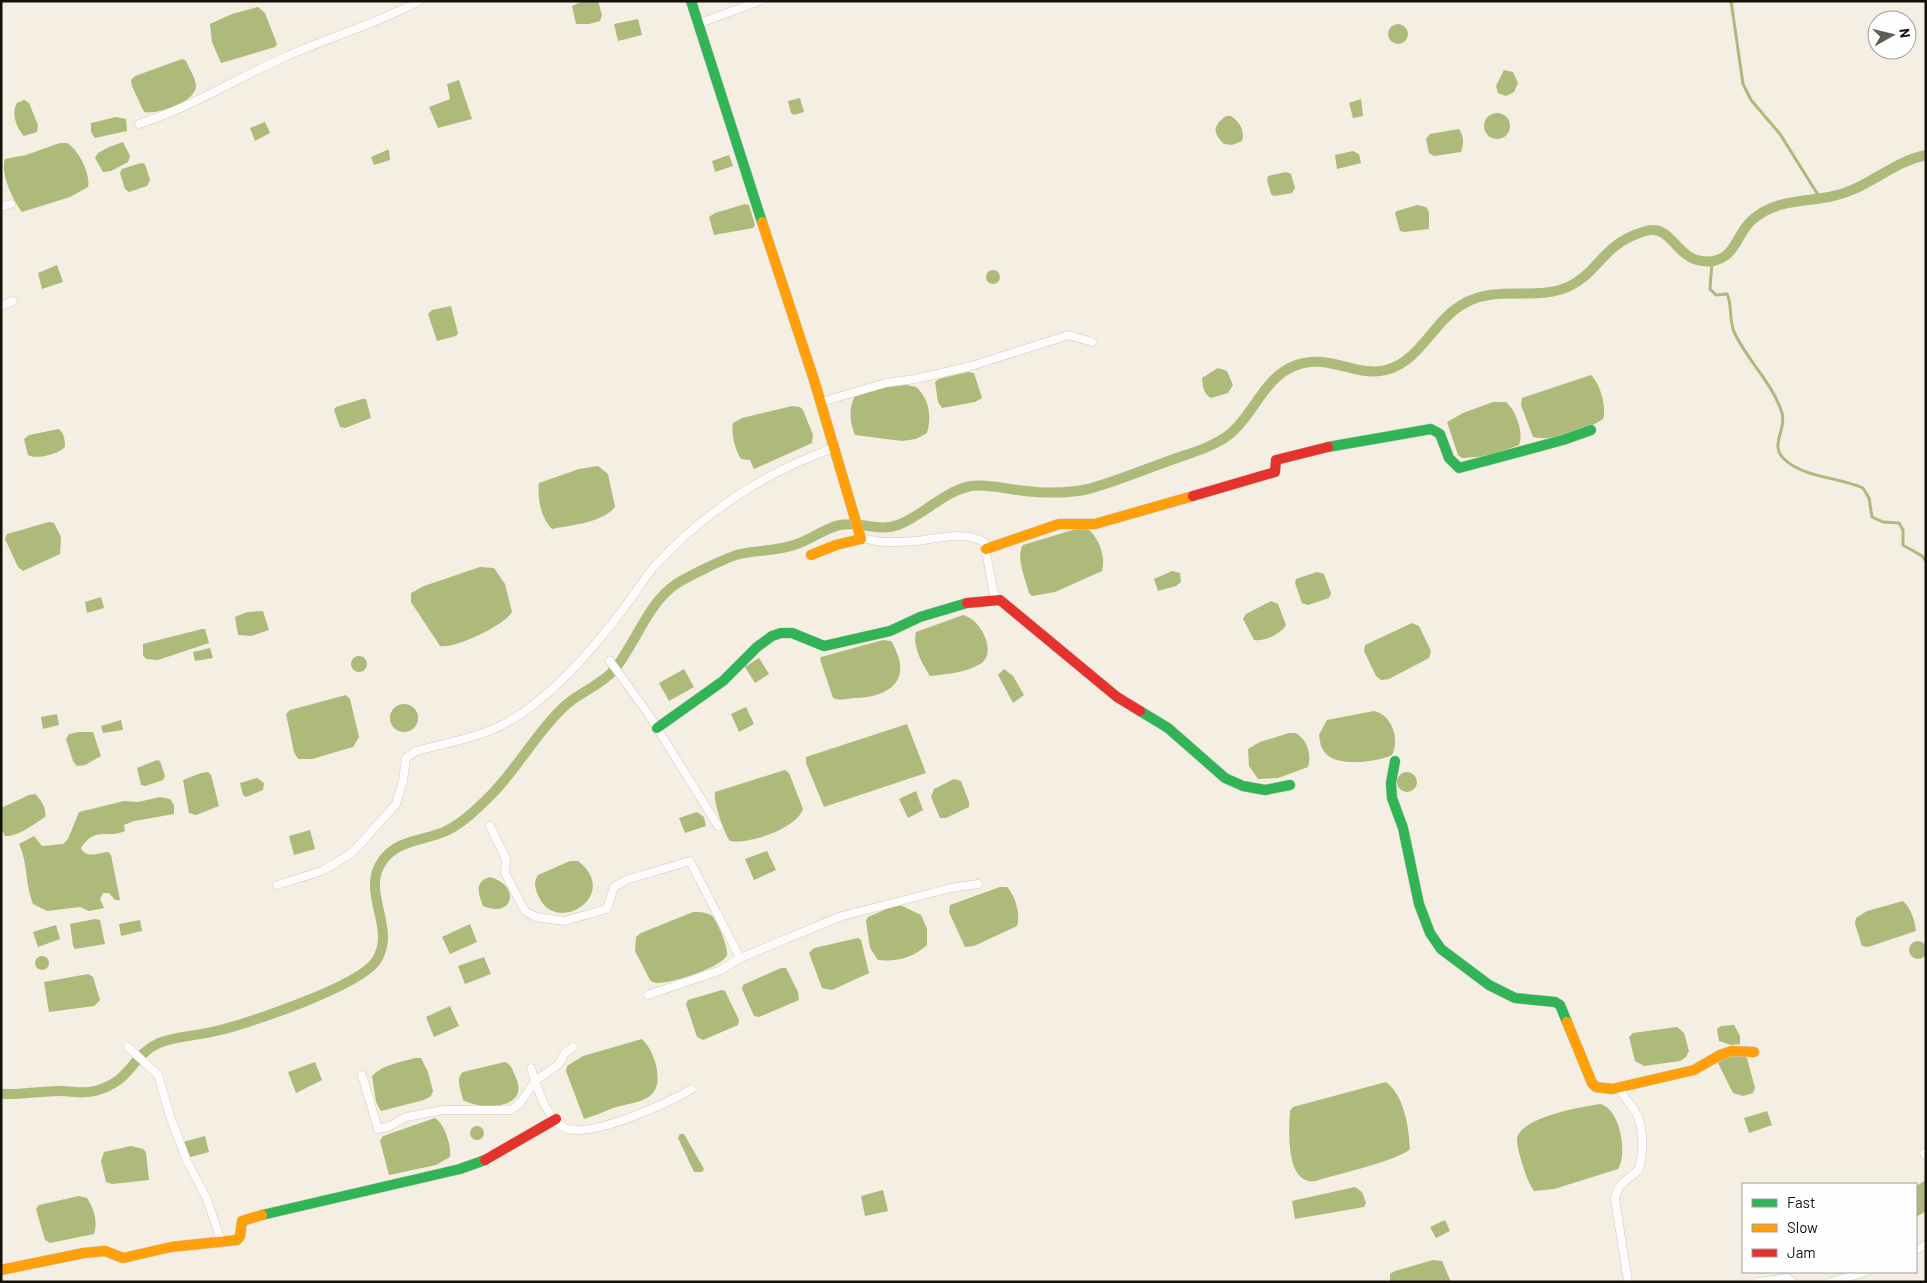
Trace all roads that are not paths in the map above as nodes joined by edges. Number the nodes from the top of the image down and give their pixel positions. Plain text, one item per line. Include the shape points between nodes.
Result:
1 (419, 1) edge
2 (691, 1) edge
3 (760, 1) edge
4 (698, 24) junction
5 (139, 124) dead end
6 (11, 204) dead end
7 (1, 207) edge
8 (13, 301) dead end
9 (1, 306) edge
10 (1092, 342) dead end
11 (821, 402) junction
12 (1591, 430) dead end
13 (834, 448) junction
14 (861, 539) junction
15 (986, 549) junction
16 (811, 555) dead end
17 (995, 599) junction
18 (610, 661) dead end
19 (657, 728) junction
20 (1395, 761) dead end
21 (1290, 785) dead end
22 (490, 826) dead end
23 (718, 826) dead end
24 (978, 884) dead end
25 (276, 885) dead end
26 (740, 958) junction
27 (648, 995) dead end
28 (128, 1047) dead end
29 (574, 1047) dead end
30 (1754, 1052) dead end
31 (531, 1068) dead end
32 (362, 1075) dead end
33 (535, 1081) junction
34 (1620, 1087) junction
35 (692, 1089) dead end
36 (556, 1119) junction
37 (222, 1243) junction
38 (1, 1270) edge
39 (1862, 1273) edge
40 (1628, 1282) edge
41 (1758, 1282) edge
42 (1793, 1282) edge
43 (1831, 1282) edge

1 - 5 street via 284,57 168,114
2 - 4 street
3 - 4 street
4 - 11 street
6 - 7 street
8 - 9 street
10 - 11 street via 1069,335 968,367 886,383
11 - 13 street
12 - 15 street via 1459,468 1450,460 1440,434 1432,429 1314,449 1276,460 1275,472 1095,524 1059,524
13 - 14 street via 850,492
13 - 25 street via 768,476 707,516 652,569 624,609 580,660 541,698 505,724 416,751 406,758 396,804 352,853 322,871
14 - 15 street via 912,542 952,536 975,537 984,542
14 - 16 street via 836,544
15 - 17 street
17 - 19 street via 961,604 890,631 824,646 813,644 794,633 782,632 765,642 721,683
17 - 21 street via 1117,696 1168,728 1226,778 1243,786 1265,790
18 - 19 street
19 - 23 street
20 - 34 street via 1392,798 1403,828 1418,904 1430,933 1441,948 1489,984 1515,998 1560,1005 1592,1083 1605,1090
22 - 26 street via 506,859 505,873 525,911 536,917 564,921 607,909 614,887 626,880 690,861
24 - 26 street via 950,888 842,916
26 - 27 street via 721,970
28 - 37 street via 158,1075 171,1119 187,1161 206,1197
29 - 33 street via 565,1053 559,1064
30 - 34 street via 1725,1052 1694,1070
31 - 33 street
32 - 33 street via 378,1129 406,1117 443,1110 511,1110
33 - 36 street
34 - 40 street via 1638,1117 1642,1145 1639,1169 1621,1183 1615,1199
35 - 36 street via 643,1113 583,1130 562,1126
36 - 37 street via 481,1162 460,1170 277,1210 242,1221 237,1240
37 - 38 street via 171,1247 123,1258 105,1252 84,1253
39 - 43 street
41 - 42 street via 1787,1278

